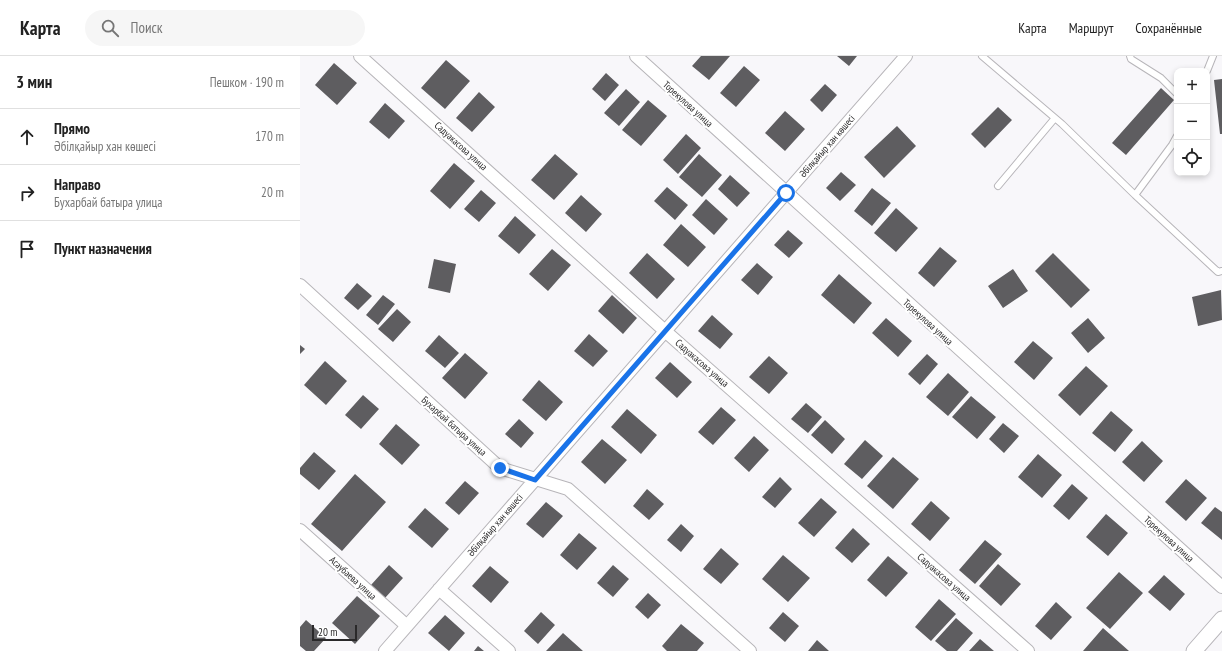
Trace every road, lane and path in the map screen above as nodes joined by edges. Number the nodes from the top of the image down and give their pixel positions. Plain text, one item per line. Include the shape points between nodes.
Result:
1 (360, 56) edge
2 (636, 56) edge
3 (906, 56) edge
4 (982, 56) edge
5 (1130, 56) edge
6 (1213, 56) edge
7 (1208, 68) edge
8 (1174, 91) edge
9 (1055, 118) junction
10 (1175, 140) edge
11 (998, 186) dead end
12 (786, 193) junction
13 (1134, 195) junction
14 (1222, 272) edge
15 (300, 285) edge
16 (665, 331) junction
17 (535, 480) junction
18 (300, 530) edge
19 (1222, 587) edge
20 (439, 589) junction
21 (1222, 619) edge
22 (407, 626) junction
23 (385, 651) edge
24 (509, 651) edge
25 (750, 651) edge
26 (1028, 651) edge
27 (1194, 651) edge

1 - 16 street, Садуакасова улица
2 - 12 street, Торекулова улица
3 - 12 street, Әбілқайыр хан көшесі
4 - 9 lane
5 - 8 lane via 1161,78
6 - 7 lane
9 - 11 lane
9 - 13 lane
10 - 13 lane
12 - 16 street, Әбілқайыр хан көшесі
12 - 19 street, Торекулова улица
13 - 14 lane via 1218,272
15 - 17 street, Бухарбай батыра улица via 500,468
16 - 17 street, Әбілқайыр хан көшесі
16 - 26 street, Садуакасова улица
17 - 20 street, Әбілқайыр хан көшесі
17 - 25 street, Бухарбай батыра улица via 568,489
18 - 22 street, Асаубаева улица
20 - 22 street, Әбілқайыр хан көшесі
20 - 24 street
21 - 27 street
22 - 23 street, Әбілқайыр хан көшесі

